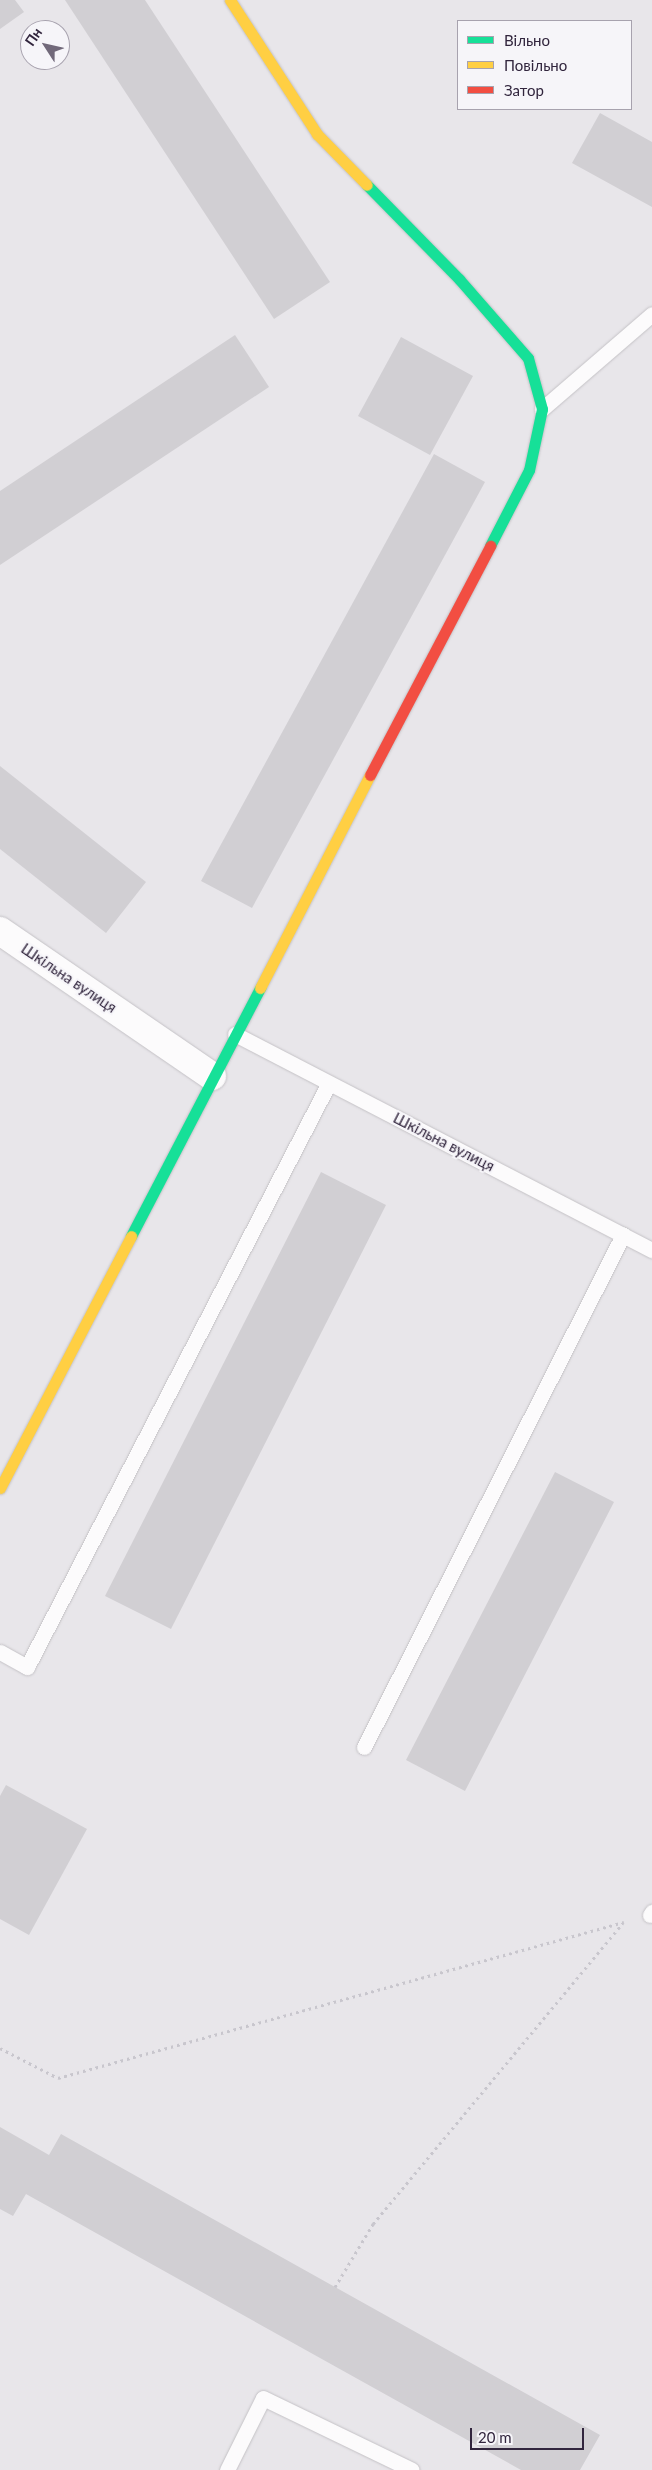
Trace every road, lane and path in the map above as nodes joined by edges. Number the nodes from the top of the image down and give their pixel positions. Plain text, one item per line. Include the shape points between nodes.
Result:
1 (230, 0) edge
2 (652, 314) edge
3 (542, 408) junction
4 (0, 932) edge
5 (235, 1034) junction
6 (212, 1076) junction
7 (329, 1083) junction
8 (622, 1235) junction
9 (652, 1250) edge
10 (0, 1488) edge
11 (0, 1652) edge
12 (364, 1747) dead end
13 (651, 1914) edge
14 (624, 1922) junction
15 (0, 2048) edge
16 (335, 2287) dead end
17 (227, 2470) edge
18 (412, 2470) edge

1 - 3 street via 318,134 459,279 528,358
2 - 3 lane
3 - 5 street via 529,470
4 - 6 street, Шкільна вулиця
5 - 6 street
5 - 7 lane, Шкільна вулиця
6 - 10 street
7 - 8 lane, Шкільна вулиця
7 - 11 lane via 27,1667
8 - 9 lane, Шкільна вулиця
8 - 12 lane
13 - 14 path
14 - 15 path via 58,2078
14 - 16 path via 373,2224
17 - 18 lane via 262,2398

